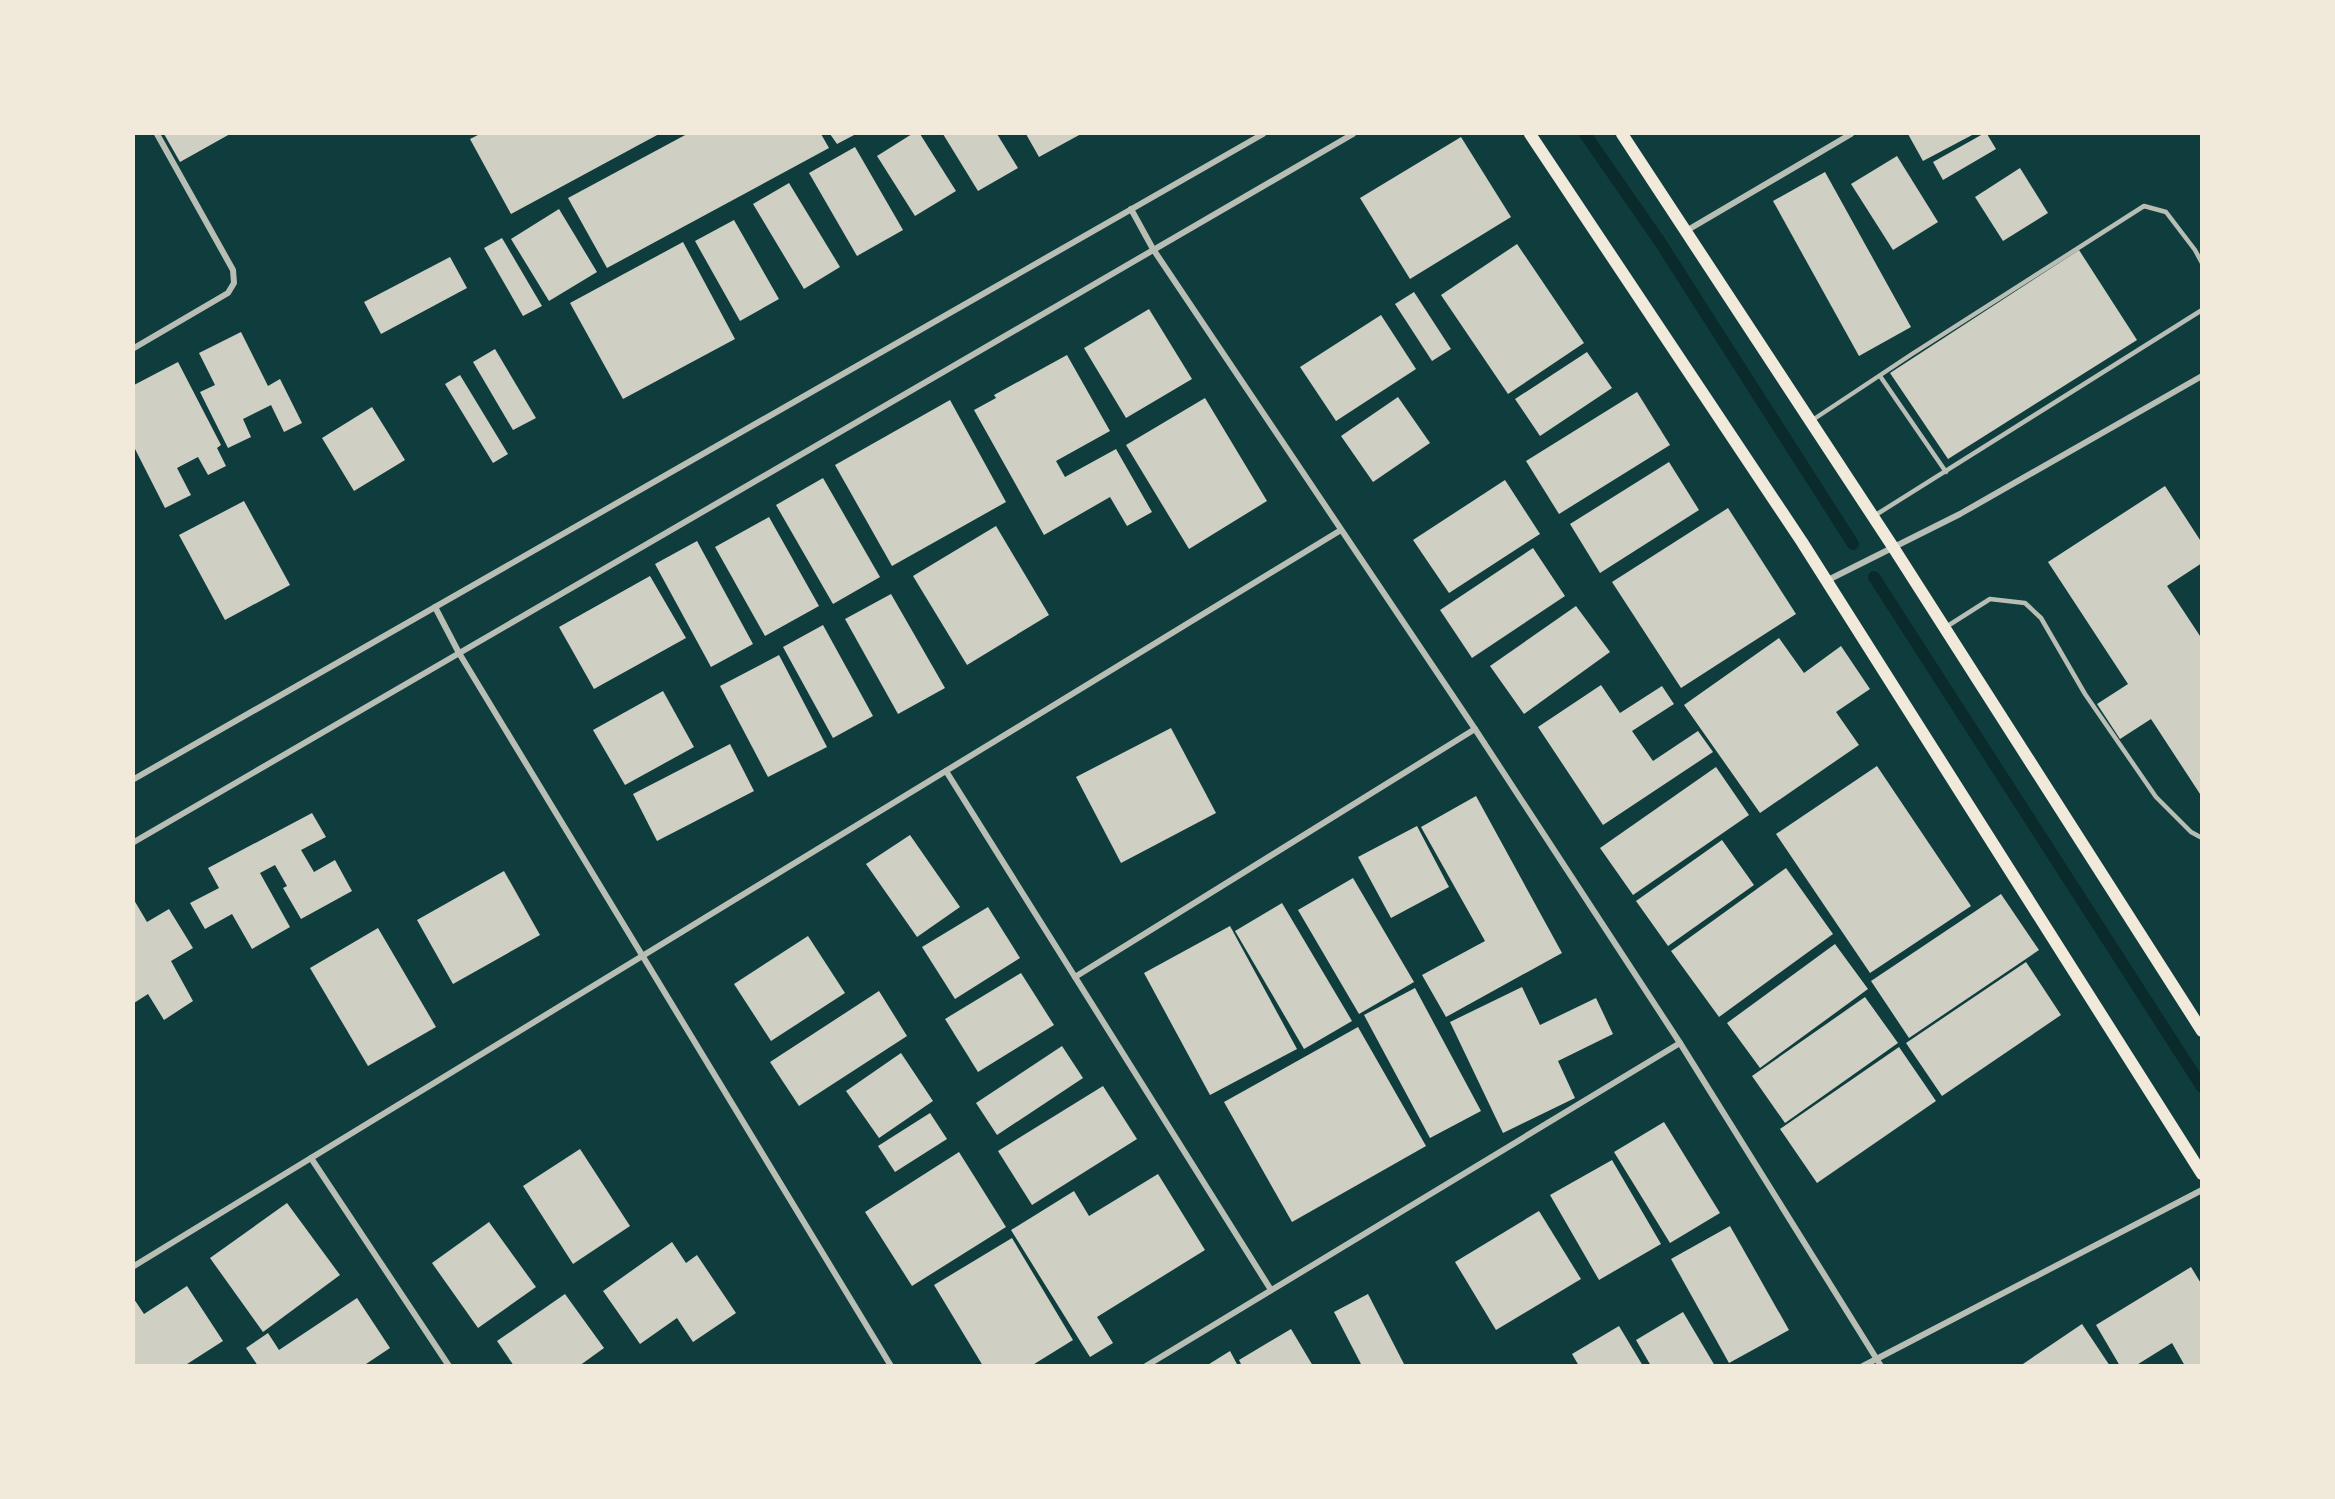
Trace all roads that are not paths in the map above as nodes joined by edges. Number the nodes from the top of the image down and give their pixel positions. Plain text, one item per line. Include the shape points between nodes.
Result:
1 (157, 134) edge
2 (1263, 134) edge
3 (1353, 134) edge
4 (1530, 134) edge
5 (1622, 134) edge
6 (1851, 134) edge
7 (1131, 209) junction
8 (1685, 231) junction
9 (1153, 249) junction
10 (2202, 262) edge
11 (2202, 310) edge
12 (134, 348) edge
13 (1880, 375) junction
14 (2202, 376) edge
15 (1810, 422) junction
16 (1946, 472) junction
17 (1873, 517) junction
18 (1341, 530) junction
19 (1893, 548) junction
20 (1826, 581) junction
21 (435, 607) junction
22 (1948, 625) junction
23 (459, 653) junction
24 (1475, 729) junction
25 (946, 771) junction
26 (134, 779) edge
27 (2202, 838) edge
28 (134, 842) edge
29 (642, 955) junction
30 (1075, 977) junction
31 (2202, 1031) edge
32 (1680, 1043) junction
33 (311, 1158) junction
34 (2202, 1174) edge
35 (2202, 1190) edge
36 (134, 1266) edge
37 (1271, 1290) junction
38 (1876, 1358) junction
39 (449, 1365) edge
40 (891, 1365) edge
41 (1146, 1365) edge
42 (1863, 1365) edge
43 (1881, 1365) edge

1 - 12 street via 233,270 234,283 228,293
2 - 7 street
3 - 9 street
4 - 20 main road
5 - 8 main road
6 - 8 street
7 - 9 street
7 - 21 street
8 - 15 main road
9 - 18 street
9 - 23 street
10 - 13 lane via 2166,212 2144,206
11 - 16 lane
13 - 15 lane
13 - 16 lane
14 - 19 street
15 - 17 main road
16 - 17 lane
17 - 19 main road
18 - 24 street
18 - 25 street
19 - 20 street
19 - 22 main road
20 - 34 main road
21 - 23 street
21 - 26 street
22 - 27 lane via 1990,599 2025,603 2041,618 2085,694 2156,797
22 - 31 main road
23 - 28 street
23 - 29 street
24 - 30 street
24 - 32 street
25 - 29 street
25 - 30 street
29 - 33 street
29 - 40 street
30 - 37 street
32 - 37 street
32 - 38 street
33 - 36 street
33 - 39 street
35 - 38 street
37 - 41 street
38 - 42 street
38 - 43 street

